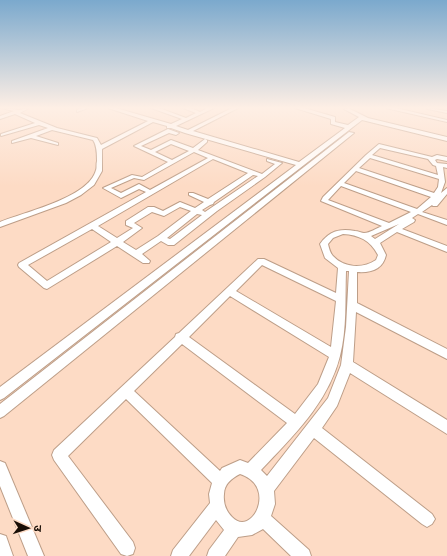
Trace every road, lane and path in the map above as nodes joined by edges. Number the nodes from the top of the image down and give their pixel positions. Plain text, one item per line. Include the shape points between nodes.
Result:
1 (6, 134) edge
2 (36, 134) edge
3 (75, 134) edge
4 (126, 134) edge
5 (160, 134) edge
6 (182, 134) edge
7 (195, 134) edge
8 (340, 134) edge
9 (343, 134) edge
10 (422, 134) edge
11 (3, 135) dead end
12 (31, 136) junction
13 (447, 140) edge
14 (206, 141) junction
15 (14, 142) dead end
16 (56, 144) dead end
17 (99, 148) junction
18 (194, 150) junction
19 (154, 154) junction
20 (368, 156) junction
21 (446, 156) edge
22 (213, 157) junction
23 (431, 158) junction
24 (172, 162) junction
25 (299, 164) junction
26 (443, 166) edge
27 (355, 169) junction
28 (253, 172) junction
29 (163, 176) junction
30 (263, 176) junction
31 (444, 177) edge
32 (340, 184) junction
33 (447, 190) edge
34 (150, 192) junction
35 (191, 194) dead end
36 (441, 198) edge
37 (208, 202) junction
38 (196, 210) junction
39 (212, 211) junction
40 (420, 213) junction
41 (232, 220) junction
42 (447, 223) edge
43 (0, 225) edge
44 (387, 225) junction
45 (93, 226) junction
46 (396, 229) junction
47 (365, 236) junction
48 (160, 238) junction
49 (117, 242) junction
50 (375, 242) junction
51 (447, 249) edge
52 (136, 254) junction
53 (146, 262) dead end
54 (348, 268) junction
55 (229, 291) junction
56 (340, 299) junction
57 (352, 305) junction
58 (180, 337) junction
59 (447, 354) edge
60 (334, 355) junction
61 (347, 365) junction
62 (126, 390) junction
63 (0, 394) edge
64 (0, 412) edge
65 (296, 422) junction
66 (446, 427) edge
67 (313, 429) junction
68 (0, 468) edge
69 (251, 470) junction
70 (220, 481) junction
71 (266, 489) junction
72 (217, 506) junction
73 (262, 518) junction
74 (427, 519) dead end
75 (234, 528) junction
76 (0, 542) edge
77 (127, 548) dead end
78 (5, 556) edge
79 (36, 556) edge
80 (179, 556) edge
81 (215, 556) edge
82 (303, 556) edge

1 - 11 street
2 - 12 street
3 - 17 street via 95,139
4 - 17 street
5 - 19 street via 137,146
6 - 14 street
7 - 25 street
8 - 25 street
9 - 41 street
10 - 13 street
12 - 15 street
12 - 16 street
14 - 18 street
14 - 30 street via 279,163
17 - 43 street via 97,176 88,188 77,195
18 - 19 street via 171,142
18 - 22 street
18 - 24 street
19 - 24 street
20 - 23 street via 379,146
20 - 27 street
20 - 31 street
21 - 23 street
22 - 28 street
22 - 29 street
23 - 26 street via 432,162
24 - 29 street
25 - 41 street
26 - 31 street
27 - 32 street
27 - 36 street
28 - 30 street
28 - 37 street
29 - 34 street
29 - 34 street via 142,179 134,176 106,188 121,196 139,186
30 - 39 street
31 - 36 street
32 - 40 street
32 - 44 street via 324,201
33 - 36 street
34 - 45 street
35 - 37 street
36 - 40 street via 435,206
37 - 38 street
37 - 39 street
38 - 39 street
38 - 48 street
38 - 49 street via 180,204 164,214 151,209 129,223 138,228
39 - 41 street
39 - 48 street via 171,243
40 - 42 street
40 - 44 street
40 - 46 street
41 - 63 street
41 - 64 street
44 - 47 street
45 - 49 street
45 - 49 street via 22,264 47,286
46 - 50 street
46 - 51 street
47 - 50 street
47 - 54 street via 342,232 326,240 327,255
48 - 52 street
49 - 52 street
50 - 54 street via 382,254 379,264 365,270
52 - 53 street
54 - 56 street
54 - 57 street
55 - 56 street via 260,261
55 - 58 street
55 - 60 street
56 - 60 street
57 - 59 street
57 - 61 street
58 - 62 street
58 - 65 street
60 - 65 street via 319,393
61 - 66 street
61 - 67 street via 332,402
62 - 70 street
62 - 77 street via 59,455
65 - 69 street
67 - 71 street
67 - 74 street
68 - 79 street
69 - 70 street via 240,467 232,469
69 - 71 street via 262,480
70 - 72 street via 216,490
71 - 73 street via 266,509
72 - 75 street via 223,520
72 - 80 street
73 - 75 street via 248,529
73 - 82 street
75 - 81 street
76 - 78 street

